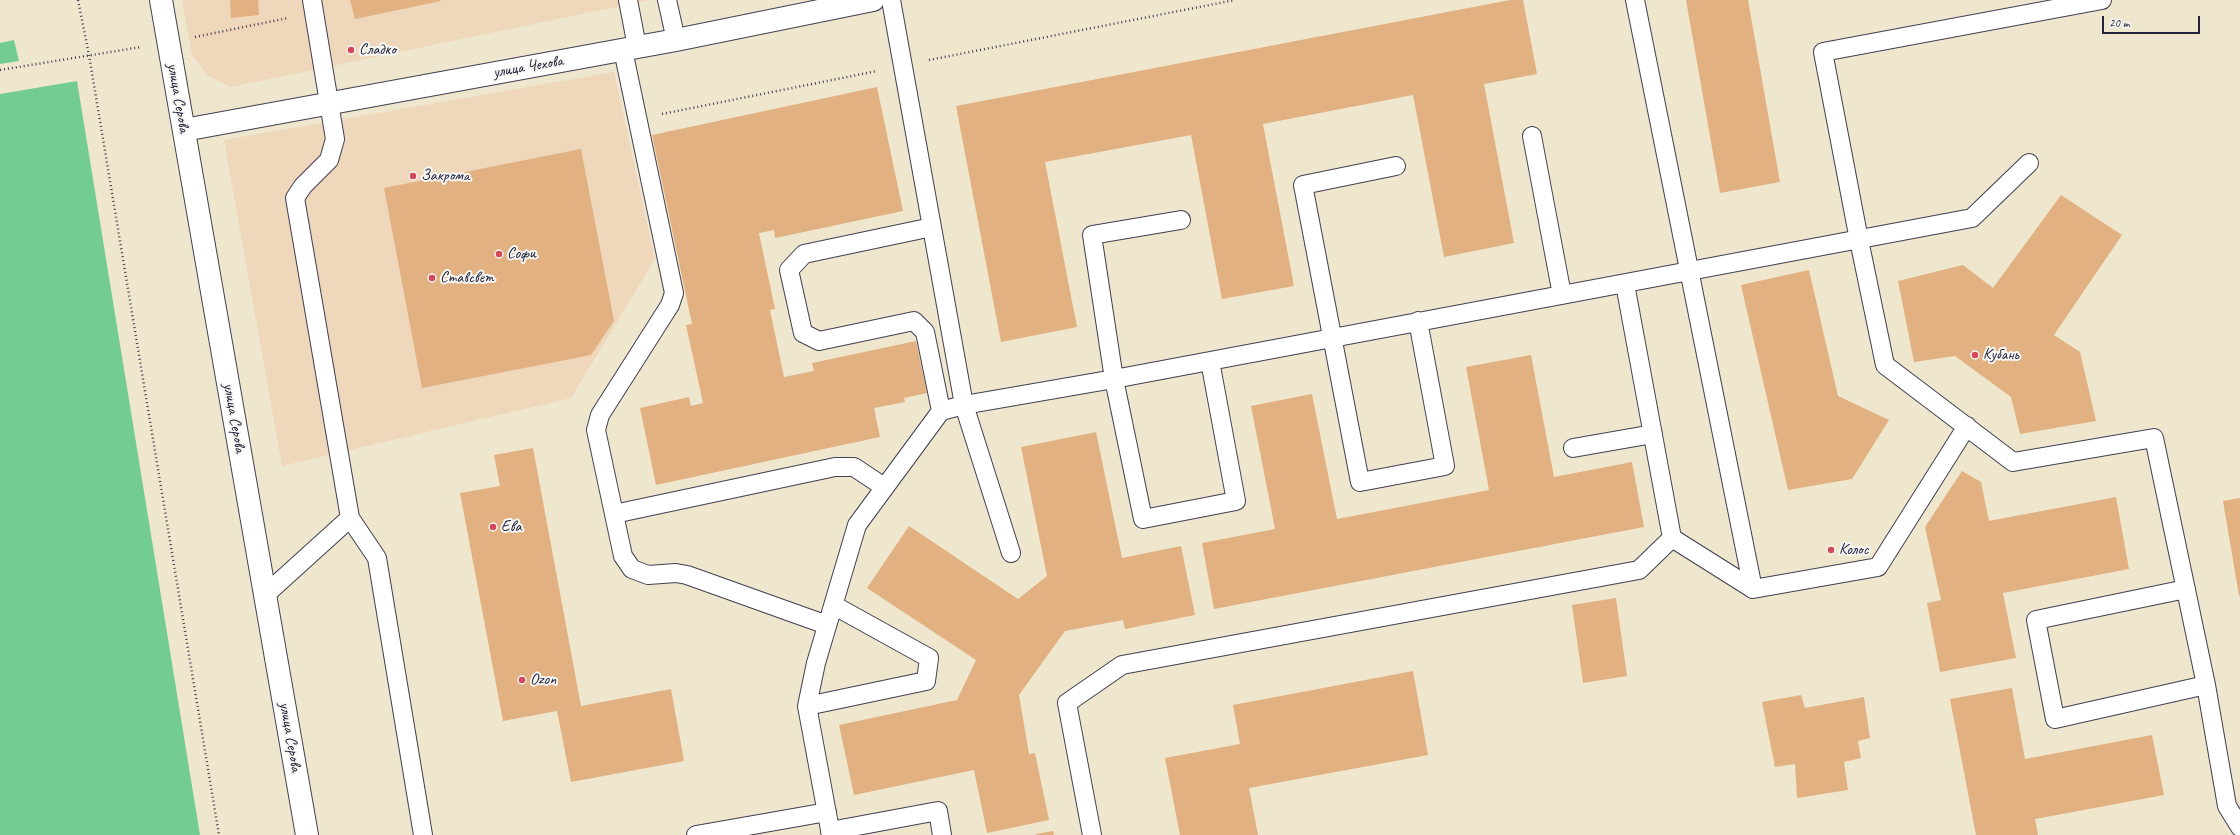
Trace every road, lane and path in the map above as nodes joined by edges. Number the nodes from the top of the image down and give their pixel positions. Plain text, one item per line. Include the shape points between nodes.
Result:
1 (78, 0) edge
2 (161, 0) edge
3 (312, 0) edge
4 (628, 0) edge
5 (667, 0) edge
6 (872, 0) edge
7 (892, 0) edge
8 (1235, 0) edge
9 (1635, 0) edge
10 (2102, 0) edge
11 (676, 40) junction
12 (630, 48) junction
13 (903, 65) junction
14 (329, 103) junction
15 (638, 119) junction
16 (184, 130) junction
17 (1532, 136) dead end
18 (2029, 163) dead end
19 (1396, 166) dead end
20 (1181, 220) dead end
21 (932, 227) junction
22 (1859, 240) junction
23 (1690, 273) junction
24 (1626, 284) junction
25 (1562, 295) junction
26 (1418, 321) junction
27 (1333, 337) junction
28 (1210, 361) junction
29 (1114, 379) junction
30 (964, 405) junction
31 (941, 411) junction
32 (1967, 426) junction
33 (1653, 434) junction
34 (1573, 448) dead end
35 (884, 487) junction
36 (614, 514) junction
37 (350, 518) junction
38 (1672, 538) junction
39 (1011, 553) dead end
40 (1753, 588) junction
41 (2186, 589) junction
42 (265, 595) junction
43 (835, 606) junction
44 (827, 625) junction
45 (2206, 685) junction
46 (807, 706) junction
47 (2233, 805) edge
48 (827, 812) junction
49 (2240, 827) edge
50 (831, 833) edge
51 (219, 835) edge
52 (308, 835) edge
53 (423, 835) edge
54 (696, 835) edge
55 (942, 835) edge
56 (1092, 835) edge

1 - 51 path
2 - 16 street, улица Серова
3 - 14 lane
4 - 12 lane
5 - 11 lane
6 - 11 street, улица Чехова
7 - 13 lane
8 - 13 path
9 - 23 lane
10 - 22 lane via 1823,52
11 - 12 street, улица Чехова
12 - 14 street, улица Чехова
12 - 15 lane
13 - 15 path
13 - 21 lane
14 - 16 street, улица Чехова
14 - 37 lane via 335,139 329,160 303,186 295,198
15 - 36 lane via 674,293 670,305 600,415 596,430
16 - 42 street, улица Серова
17 - 25 lane
18 - 22 lane via 1972,218
19 - 27 lane via 1303,185
20 - 29 lane via 1092,235
21 - 30 lane
21 - 31 lane via 804,254 789,270 803,333 819,341 914,321 924,332
22 - 23 lane
22 - 32 lane via 1885,365
23 - 24 lane
23 - 40 lane
24 - 25 lane
24 - 33 lane
25 - 26 lane
26 - 27 lane
26 - 27 lane via 1445,466 1360,482
27 - 28 lane
28 - 29 lane
28 - 29 lane via 1236,501 1143,519
29 - 30 lane
30 - 31 lane
30 - 39 lane
31 - 35 lane
32 - 40 lane via 1878,567
32 - 41 lane via 2013,462 2154,438
33 - 34 lane
33 - 38 lane
35 - 36 lane via 854,468 835,467
35 - 43 lane via 858,525
36 - 44 lane via 623,556 632,569 648,575 687,575
37 - 42 lane
37 - 53 lane via 377,558
38 - 40 lane
38 - 56 lane via 1638,570 1122,665 1067,703
41 - 45 lane
41 - 45 lane via 2036,620 2055,719
42 - 52 street, улица Серова
43 - 44 lane
43 - 46 lane via 929,658 926,681
44 - 46 lane
45 - 47 lane
46 - 48 lane
47 - 49 lane
48 - 50 lane
48 - 54 lane
50 - 55 lane via 938,811

